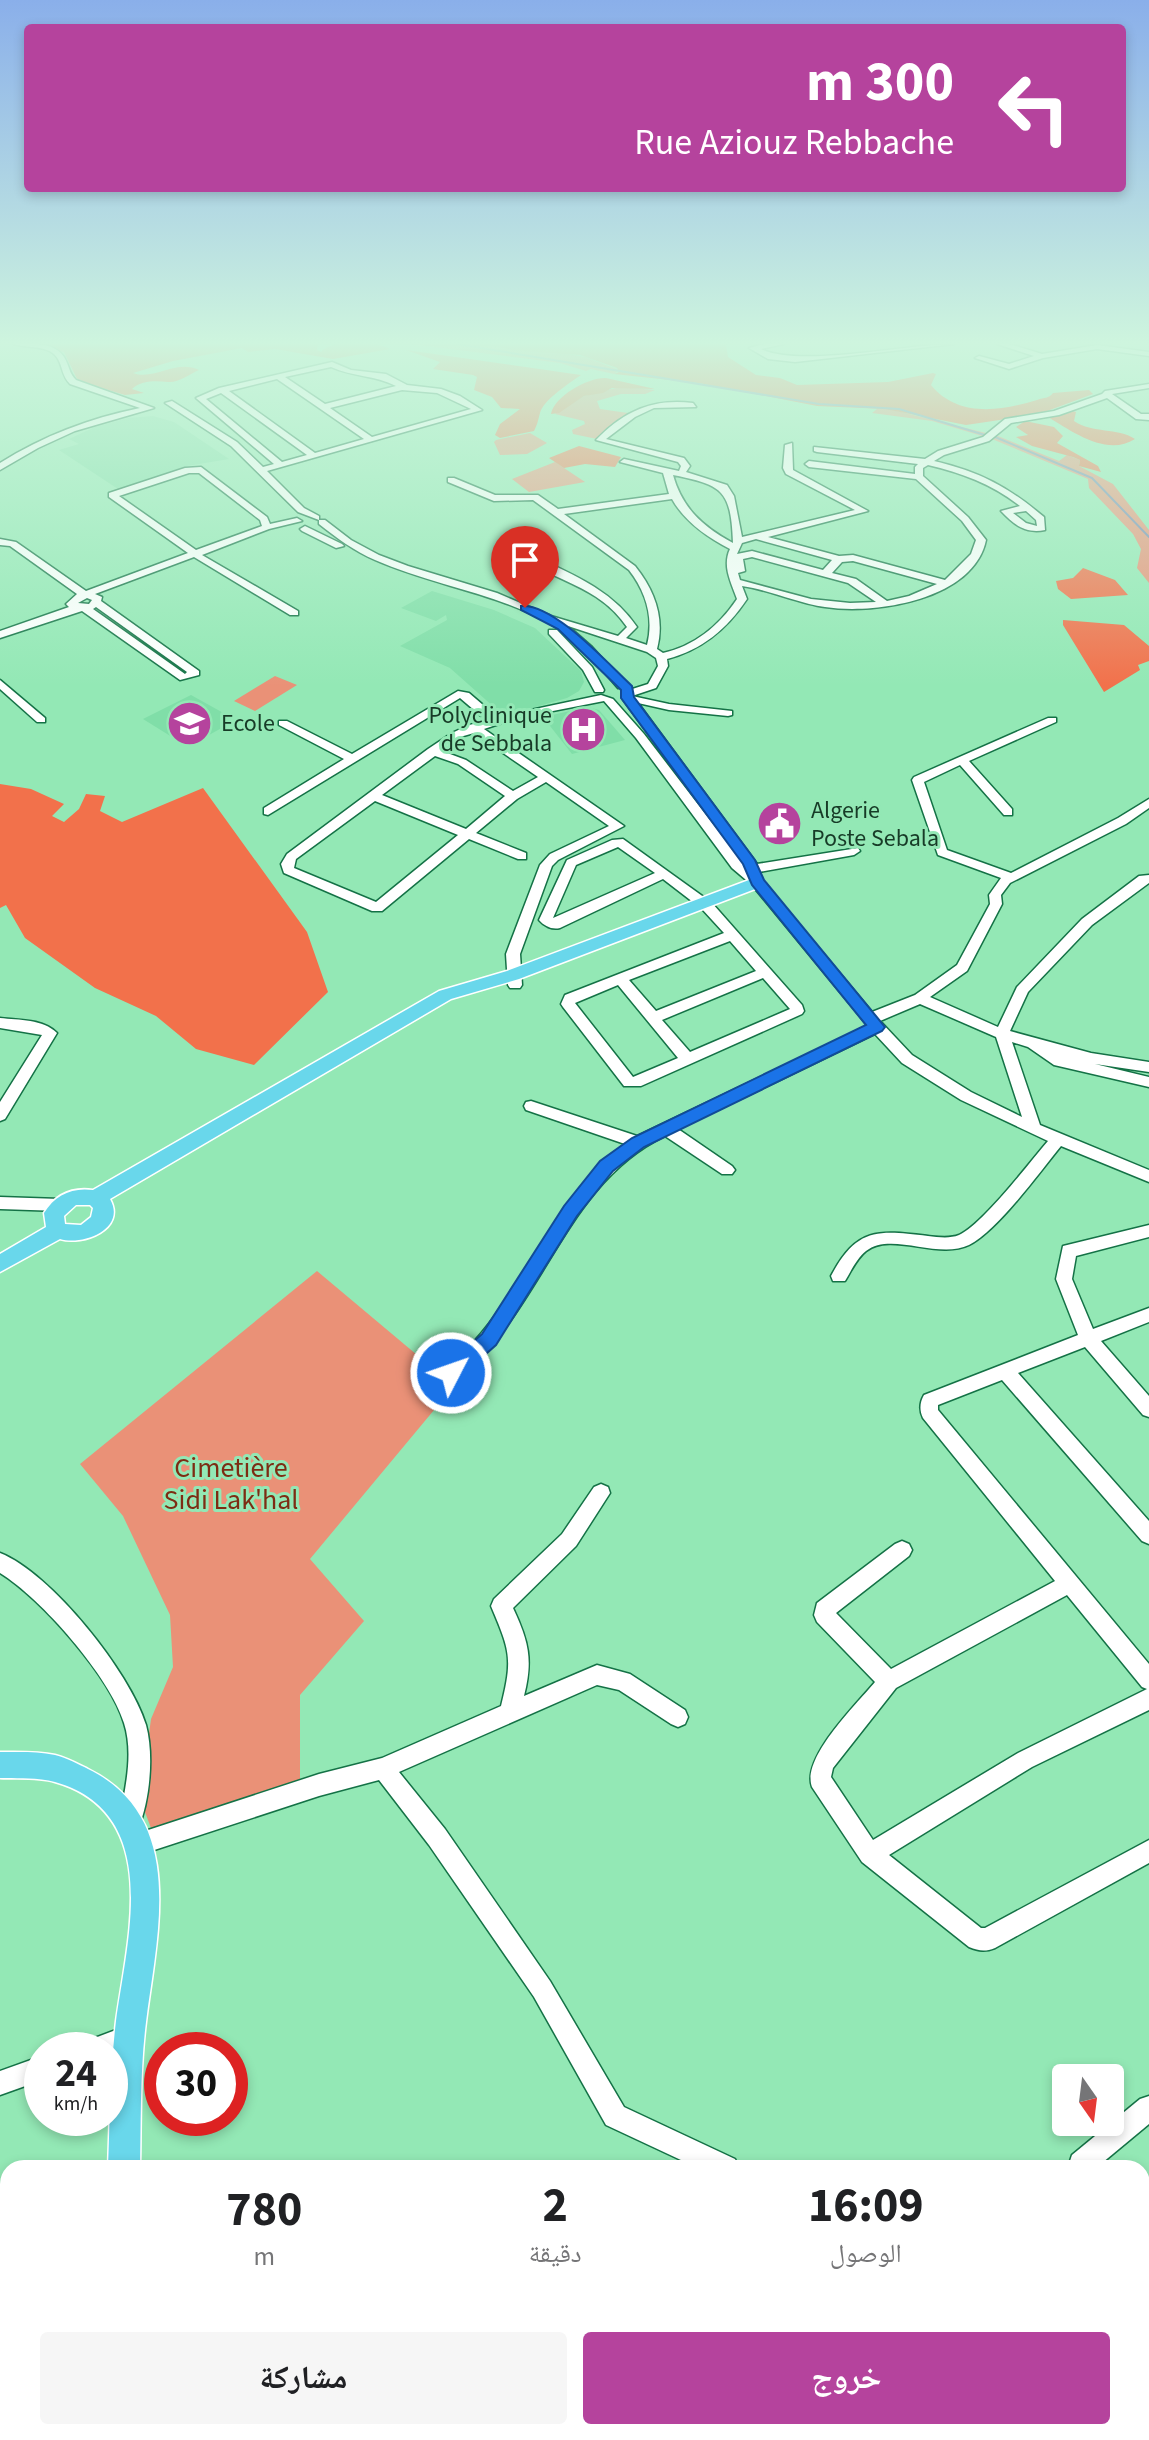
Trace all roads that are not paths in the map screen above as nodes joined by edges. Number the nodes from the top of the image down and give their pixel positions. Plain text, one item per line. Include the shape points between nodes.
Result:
1 (235, 458) edge
2 (248, 458) edge
3 (271, 458) edge
4 (304, 458) edge
5 (672, 458) edge
6 (788, 458) edge
7 (889, 458) edge
8 (931, 458) edge
9 (624, 462) dead end
10 (923, 462) junction
11 (809, 464) dead end
12 (280, 465) junction
13 (262, 470) junction
14 (667, 471) junction
15 (681, 474) junction
16 (919, 477) junction
17 (451, 480) dead end
18 (674, 496) junction
19 (1027, 508) dead end
20 (557, 512) junction
21 (319, 520) junction
22 (299, 524) junction
23 (267, 527) junction
24 (758, 537) dead end
25 (1, 541) edge
26 (736, 544) junction
27 (522, 554) dead end
28 (200, 556) junction
29 (839, 559) junction
30 (825, 574) junction
31 (742, 583) junction
32 (949, 584) junction
33 (92, 598) junction
34 (884, 603) junction
35 (76, 604) junction
36 (294, 613) dead end
37 (548, 618) junction
38 (0, 629) edge
39 (0, 635) edge
40 (620, 639) junction
41 (651, 650) junction
42 (661, 657) junction
43 (0, 683) edge
44 (627, 692) junction
45 (603, 696) junction
46 (728, 713) dead end
47 (41, 720) dead end
48 (493, 720) junction
49 (1052, 720) dead end
50 (283, 723) dead end
51 (473, 727) junction
52 (432, 751) junction
53 (352, 759) junction
54 (962, 760) junction
55 (546, 777) junction
56 (374, 796) junction
57 (513, 796) junction
58 (1149, 803) edge
59 (268, 811) dead end
60 (1008, 812) dead end
61 (465, 833) junction
62 (854, 851) dead end
63 (522, 856) dead end
64 (664, 874) junction
65 (757, 879) junction
66 (1149, 879) edge
67 (1007, 880) junction
68 (704, 904) junction
69 (732, 935) junction
70 (766, 972) junction
71 (620, 978) junction
72 (514, 980) junction
73 (920, 998) junction
74 (653, 1018) junction
75 (0, 1023) edge
76 (873, 1023) junction
77 (1002, 1033) junction
78 (1031, 1041) junction
79 (688, 1060) junction
80 (1149, 1067) edge
81 (1149, 1082) edge
82 (531, 1106) dead end
83 (0, 1115) edge
84 (1034, 1129) junction
85 (668, 1130) junction
86 (1059, 1138) junction
87 (638, 1142) junction
88 (727, 1170) dead end
89 (1149, 1176) edge
90 (99, 1202) junction
91 (0, 1203) edge
92 (57, 1219) junction
93 (1149, 1231) edge
94 (0, 1254) edge
95 (0, 1264) edge
96 (839, 1276) dead end
97 (1149, 1315) edge
98 (1088, 1339) junction
99 (1005, 1371) junction
100 (451, 1373) dead end
101 (1149, 1409) edge
102 (601, 1493) dead end
103 (1149, 1535) edge
104 (902, 1550) dead end
105 (0, 1562) edge
106 (1069, 1584) junction
107 (1148, 1676) edge
108 (889, 1681) junction
109 (1149, 1699) edge
110 (510, 1713) junction
111 (678, 1717) dead end
112 (0, 1765) edge
113 (383, 1768) junction
114 (135, 1833) junction
115 (1149, 1851) edge
116 (870, 1854) junction
117 (129, 2037) joint
118 (24, 2074) edge
119 (0, 2083) edge
120 (1149, 2108) edge
121 (124, 2160) edge
122 (709, 2160) edge
123 (1086, 2160) edge

1 - 22 street
2 - 13 street
3 - 12 street
4 - 12 street
5 - 15 street via 686,466
6 - 26 street via 789,472 863,511
7 - 10 street
8 - 10 street
9 - 14 street
10 - 16 street
10 - 19 street via 989,481
11 - 16 street
12 - 13 street
13 - 21 street via 301,510
14 - 15 street
14 - 18 street
15 - 26 street via 724,487
16 - 32 street via 981,540 973,558
17 - 20 street via 494,498 535,497
18 - 20 street
18 - 26 street via 717,540
20 - 41 street via 641,578 656,620
21 - 22 street
21 - 37 street via 381,560
22 - 23 street
22 - 28 street
22 - 45 street via 382,567 538,623 567,645
23 - 28 street
23 - 28 street via 264,519 201,470 112,495
24 - 29 street
25 - 33 street
25 - 35 street via 2,549
26 - 31 street via 731,569
27 - 40 street via 586,586 628,618 632,627
28 - 33 street
28 - 36 street
29 - 30 street
29 - 32 street via 870,561
30 - 31 street via 745,554 738,558
30 - 34 street via 857,583
31 - 34 street via 824,604
31 - 42 street via 742,599 730,616 686,651
32 - 34 street via 916,599
33 - 35 street
33 - 35 street via 195,673 184,678
35 - 38 street
35 - 39 street
37 - 40 street
37 - 44 street via 579,641
40 - 41 street
41 - 42 street
42 - 44 street via 663,666 652,686
43 - 47 street
44 - 45 street
44 - 46 street via 669,707
44 - 65 street
45 - 48 street
45 - 65 street via 640,736 736,865
48 - 51 street
48 - 53 street via 458,694
49 - 54 street
50 - 53 street
51 - 52 street
51 - 55 street
52 - 56 street
52 - 57 street via 462,762
53 - 59 street
54 - 60 street
54 - 67 street via 917,783 938,848 1007,874
55 - 57 street
55 - 72 street via 618,826 546,865 513,954
56 - 61 street
56 - 61 street via 291,857 288,870 377,908
57 - 61 street
58 - 67 street
61 - 63 street
62 - 65 street
64 - 64 street via 616,843 571,863 546,920 555,925
64 - 68 street
65 - 68 main road
65 - 76 street
66 - 77 street via 1087,922 1022,990
67 - 73 street via 962,968
68 - 69 street
68 - 72 main road
69 - 70 street
69 - 71 street
70 - 74 street
70 - 79 street via 797,1011
71 - 74 street
71 - 79 street via 570,998 568,1004 629,1082
72 - 90 main road via 450,1001
73 - 76 street
73 - 77 street
74 - 79 street
75 - 83 street via 50,1033
76 - 84 street via 907,1059 937,1079
76 - 85 street
77 - 78 street
77 - 84 street
78 - 80 street
78 - 81 street via 1051,1058
82 - 87 street
84 - 86 street
85 - 87 street
85 - 88 street
86 - 89 street
86 - 96 street via 966,1240 871,1240
87 - 100 street via 606,1166 579,1199 489,1339
90 - 92 main road via 83,1196
90 - 92 main road via 104,1214 90,1230 67,1235
91 - 92 street
92 - 94 main road
92 - 95 main road
93 - 98 street via 1069,1251 1064,1279
97 - 98 street
98 - 99 street
98 - 101 street
99 - 103 street
99 - 106 street via 930,1400 929,1412
102 - 110 street via 569,1540 501,1606 519,1641 522,1665
104 - 108 street via 824,1610
105 - 114 street via 30,1582 74,1625 134,1722 139,1774
106 - 107 street
106 - 108 street
108 - 116 street via 823,1763 820,1779
109 - 116 street via 1025,1760
110 - 111 street via 597,1675 623,1681
110 - 113 street
112 - 114 main road via 58,1769 97,1786 121,1806
113 - 114 street
113 - 122 street via 542,1989 615,2116
114 - 117 main road via 146,1864
115 - 116 street via 987,1940 977,1939
117 - 121 main road
118 - 119 street
120 - 123 street

